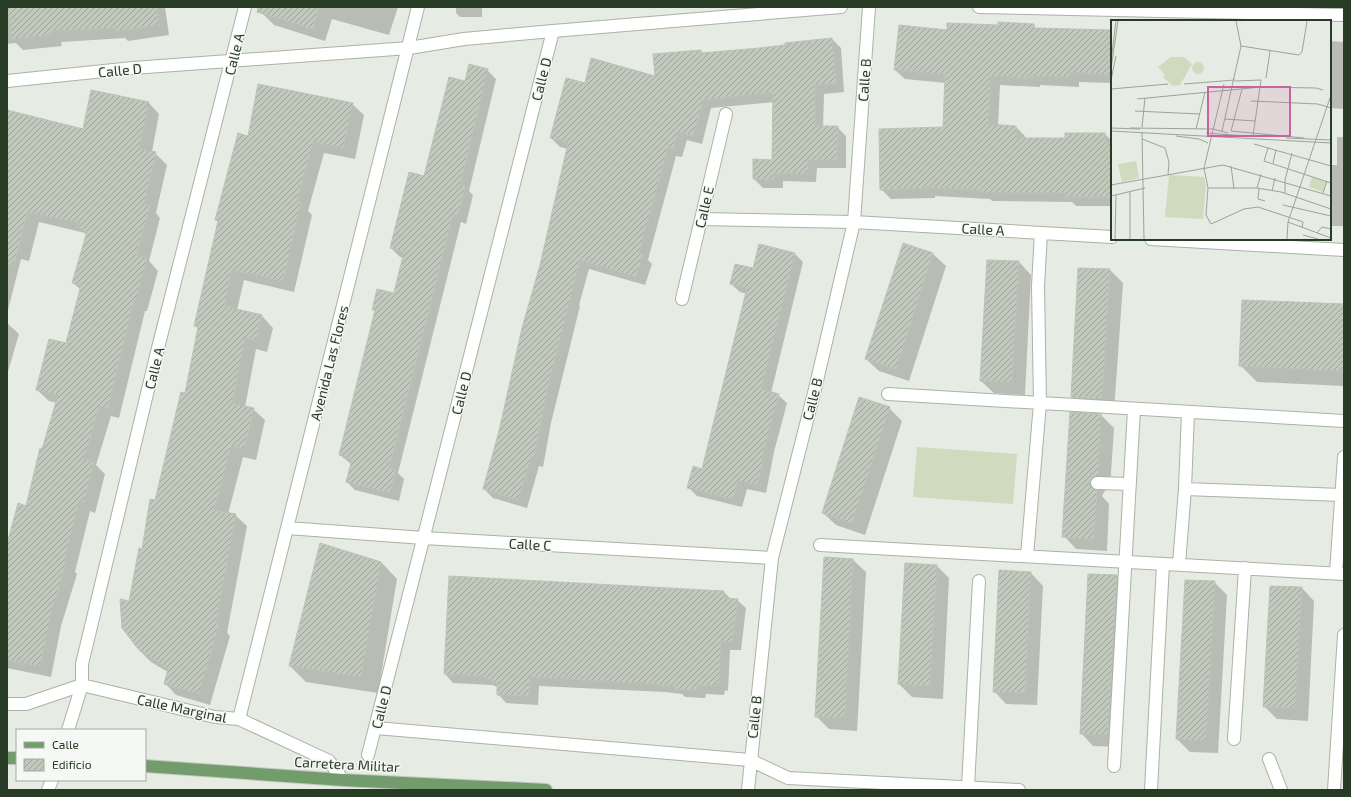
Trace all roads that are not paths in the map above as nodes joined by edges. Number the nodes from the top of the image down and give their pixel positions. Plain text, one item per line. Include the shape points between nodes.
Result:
1 (245, 7) edge
2 (418, 7) edge
3 (841, 7) edge
4 (869, 7) edge
5 (979, 7) edge
6 (1344, 15) edge
7 (553, 31) junction
8 (409, 48) junction
9 (232, 61) junction
10 (7, 81) edge
11 (726, 114) dead end
12 (701, 219) junction
13 (854, 222) junction
14 (1041, 233) junction
15 (1111, 237) edge
16 (1169, 240) edge
17 (1344, 250) edge
18 (682, 299) dead end
19 (888, 394) dead end
20 (1040, 403) junction
21 (1134, 409) junction
22 (1188, 412) junction
23 (1344, 421) edge
24 (1344, 458) edge
25 (1097, 483) dead end
26 (1130, 484) junction
27 (1185, 489) junction
28 (1341, 495) junction
29 (287, 528) junction
30 (424, 538) junction
31 (820, 545) dead end
32 (1341, 552) edge
33 (1027, 556) junction
34 (772, 558) junction
35 (1126, 562) junction
36 (1163, 564) junction
37 (1179, 564) junction
38 (1245, 568) junction
39 (1340, 573) edge
40 (979, 581) dead end
41 (1344, 635) edge
42 (82, 685) junction
43 (7, 704) edge
44 (239, 719) junction
45 (376, 728) junction
46 (68, 729) edge
47 (1234, 739) dead end
48 (368, 755) dead end
49 (1269, 759) dead end
50 (750, 760) junction
51 (146, 766) edge
52 (1114, 766) dead end
53 (343, 780) junction
54 (968, 787) junction
55 (546, 790) edge
56 (748, 790) edge
57 (1019, 790) edge
58 (1151, 790) edge
59 (1281, 790) edge
60 (1334, 790) edge

1 - 9 street, Calle A
2 - 8 street, Avenida Las Flores
3 - 7 street, Calle D
4 - 13 street, Calle B
5 - 6 street
7 - 8 street, Calle D
7 - 30 street, Calle D
8 - 9 street, Calle D
8 - 29 street, Avenida Las Flores
9 - 10 street, Calle D
9 - 42 street, Calle A via 158,348 82,664
11 - 12 street, Calle E
12 - 13 street, Calle A
12 - 18 street, Calle E
13 - 14 street, Calle A
13 - 34 street, Calle B
14 - 15 street, Calle A
14 - 20 street via 1038,286
16 - 17 street
19 - 20 street
20 - 21 street
20 - 33 street
21 - 22 street
21 - 26 street
22 - 23 street
22 - 27 street
24 - 28 street
25 - 26 street
26 - 35 street
27 - 28 street
27 - 37 street
28 - 32 street
29 - 30 street, Calle C
29 - 44 street, Avenida Las Flores
30 - 34 street, Calle C
30 - 45 street, Calle D
31 - 33 street
32 - 39 street
33 - 35 street
34 - 50 street, Calle B
35 - 36 street
35 - 52 street
36 - 37 street
36 - 58 street
37 - 38 street
38 - 39 street
38 - 47 street
40 - 54 street
41 - 60 street
42 - 43 street via 26,704
42 - 44 street, Calle Marginal via 215,717
42 - 46 street, Calle A
44 - 53 street, Calle Marginal via 329,761
45 - 48 street, Calle D
45 - 50 street
49 - 59 street
50 - 54 street via 788,778
50 - 56 street, Calle B
51 - 53 main road, Carretera Militar
53 - 55 main road, Carretera Militar
54 - 57 street

